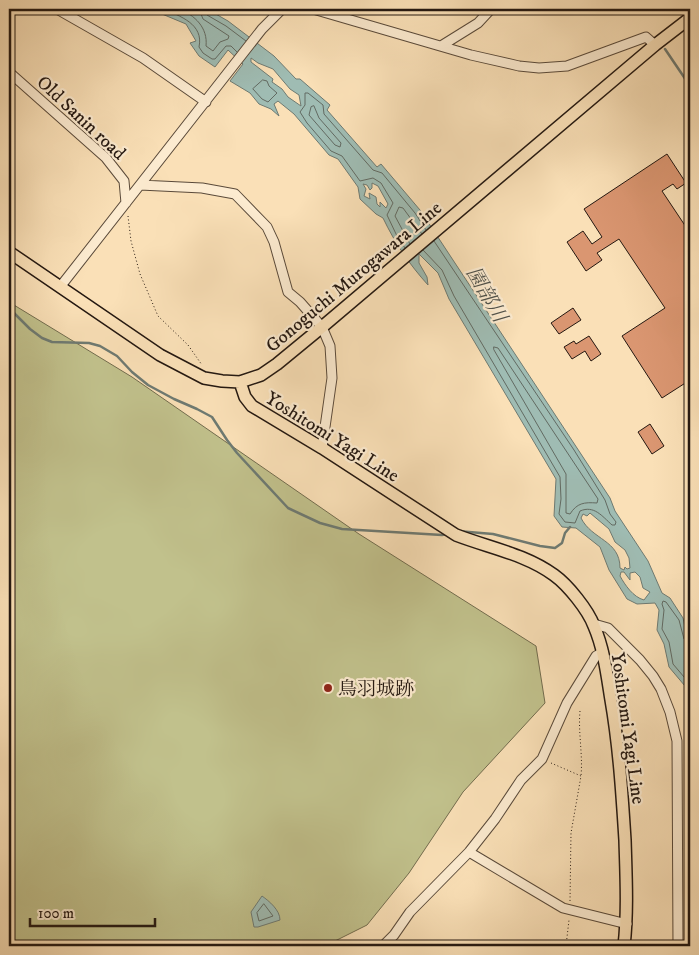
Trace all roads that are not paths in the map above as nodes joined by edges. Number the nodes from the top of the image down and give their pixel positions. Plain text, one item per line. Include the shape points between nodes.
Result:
1 (57, 9) edge
2 (282, 9) edge
3 (313, 9) edge
4 (491, 9) edge
5 (687, 9) edge
6 (690, 11) edge
7 (690, 18) edge
8 (655, 45) junction
9 (441, 46) junction
10 (9, 72) edge
11 (208, 99) junction
12 (140, 185) junction
13 (126, 203) junction
14 (9, 252) edge
15 (60, 287) junction
16 (322, 327) junction
17 (240, 382) junction
18 (322, 448) junction
19 (594, 624) junction
20 (603, 652) junction
21 (468, 852) junction
22 (626, 924) junction
23 (383, 946) edge
24 (624, 946) edge
25 (678, 946) edge

1 - 11 street
2 - 11 street via 262,29
3 - 9 street
4 - 9 street via 478,23
5 - 6 street
7 - 8 main road, Gonoguchi Murogawara Line
8 - 9 street via 646,37 567,66 539,68 505,64
8 - 16 main road, Gonoguchi Murogawara Line
10 - 13 street, Old Sanin road via 106,158 124,181
11 - 12 street
12 - 13 street
12 - 16 street via 202,188 235,194 267,227 288,292
13 - 15 street
14 - 15 main road, Gonoguchi Murogawara Line
15 - 17 main road, Gonoguchi Murogawara Line via 160,355 204,378
16 - 17 main road, Gonoguchi Murogawara Line via 277,364
16 - 18 street via 330,346 332,378
17 - 18 main road, Yoshitomi Yagi Line via 252,406
18 - 19 main road, Yoshitomi Yagi Line via 456,535 507,551 555,576 576,597
19 - 20 main road, Yoshitomi Yagi Line
19 - 25 street via 608,628 640,660 661,689 670,712 677,741
20 - 21 street via 596,656 567,703 542,759 522,780 496,819
20 - 22 main road, Yoshitomi Yagi Line via 617,734 622,788
21 - 22 street via 570,911
21 - 23 street via 410,912
22 - 24 main road, Yoshitomi Yagi Line

